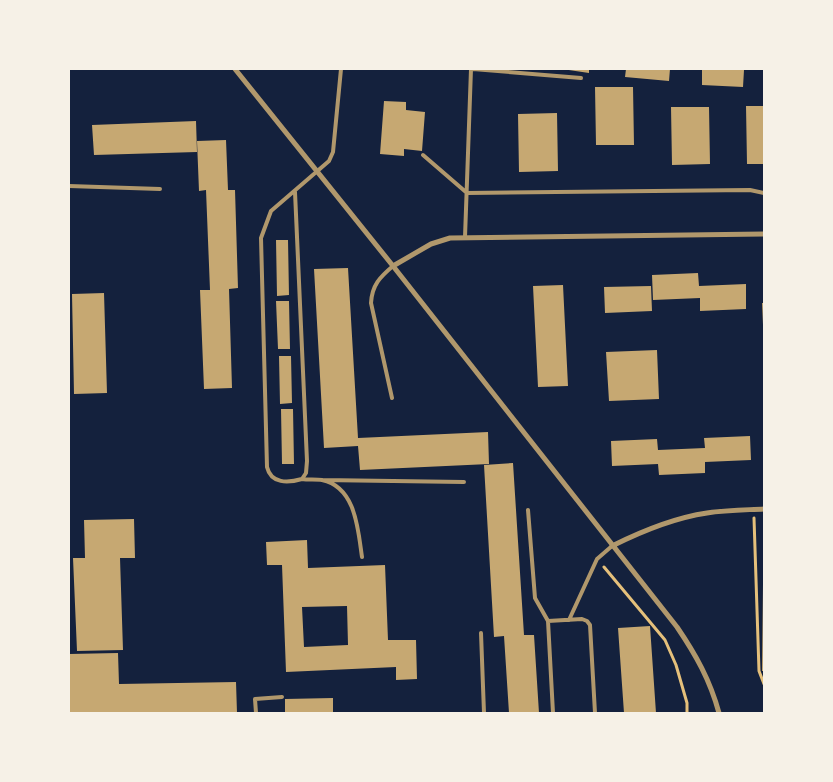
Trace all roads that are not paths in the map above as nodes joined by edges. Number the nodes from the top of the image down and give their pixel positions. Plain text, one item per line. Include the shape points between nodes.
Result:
1 (235, 69) edge
2 (341, 69) edge
3 (472, 69) edge
4 (581, 78) dead end
5 (423, 155) dead end
6 (317, 172) junction
7 (69, 186) edge
8 (160, 189) dead end
9 (295, 192) junction
10 (764, 193) edge
11 (467, 194) junction
12 (764, 234) edge
13 (465, 237) junction
14 (393, 266) junction
15 (392, 398) dead end
16 (302, 479) junction
17 (322, 480) junction
18 (464, 482) dead end
19 (764, 509) edge
20 (528, 510) dead end
21 (612, 546) junction
22 (362, 558) dead end
23 (569, 620) junction
24 (548, 621) junction
25 (481, 632) dead end
26 (282, 697) dead end
27 (256, 713) edge
28 (484, 713) edge
29 (553, 713) edge
30 (595, 713) edge
31 (719, 713) edge

1 - 6 street
2 - 6 lane via 333,152
3 - 4 lane
3 - 11 lane
5 - 11 lane
6 - 9 lane
6 - 14 street
7 - 8 lane
9 - 16 lane via 307,462
9 - 16 lane via 271,211 261,238 261,248 268,473 279,481 291,483
10 - 11 lane via 750,190
11 - 13 lane
12 - 13 street
13 - 14 street via 441,240
14 - 15 lane via 375,283 371,303
14 - 21 street
16 - 17 lane
17 - 18 lane
17 - 22 lane via 339,488 353,509
19 - 21 street via 705,513 674,520
20 - 24 lane via 535,598
21 - 23 lane via 597,559
21 - 31 street via 692,650 706,674
23 - 24 lane
23 - 30 lane via 582,619 590,625
24 - 29 lane
25 - 28 lane
26 - 27 lane via 255,699

